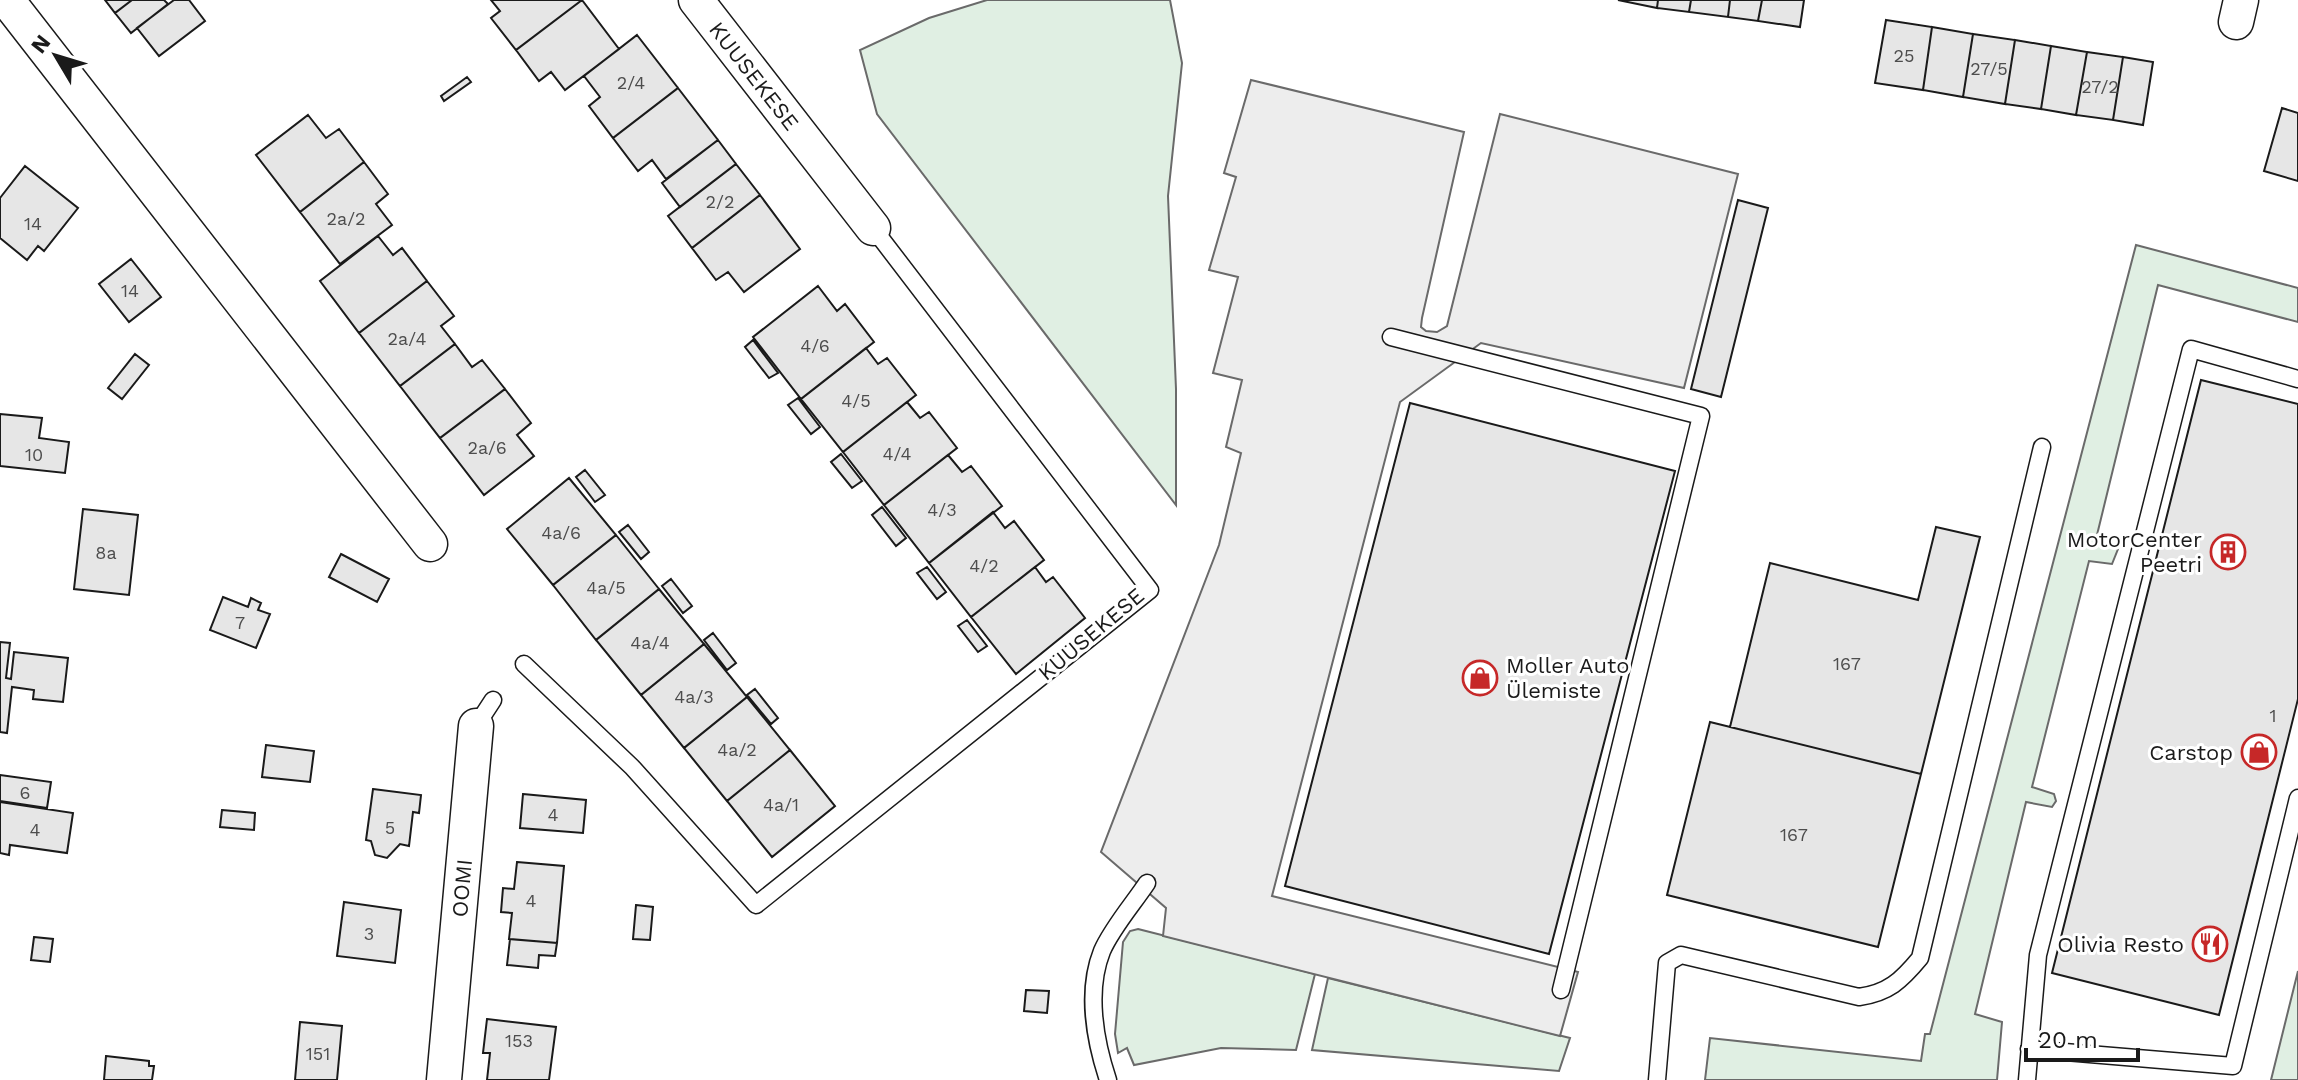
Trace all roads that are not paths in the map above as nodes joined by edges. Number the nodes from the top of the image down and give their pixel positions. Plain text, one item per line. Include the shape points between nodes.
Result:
1 (7, 0) edge
2 (696, 0) edge
3 (873, 228) joint
4 (1391, 337) dead end
5 (2298, 379) edge
6 (2042, 447) dead end
7 (430, 544) dead end
8 (524, 664) dead end
9 (485, 713) dead end
10 (2298, 798) edge
11 (1147, 883) dead end
12 (1561, 990) dead end
13 (2029, 1049) junction
14 (444, 1080) edge
15 (1108, 1080) edge
16 (1657, 1080) edge
17 (2027, 1080) edge

1 - 7 street
2 - 3 street, KUUSEKESE
3 - 8 lane, KUUSEKESE via 1150,590 756,905 632,767
4 - 12 lane via 1701,416
5 - 13 lane via 2191,349 2038,955
6 - 16 lane via 1920,958 1883,994 1859,997 1681,955 1667,963
9 - 14 street, OOMI
10 - 13 lane via 2233,1066
11 - 15 lane via 1102,952 1093,1006
13 - 17 lane

